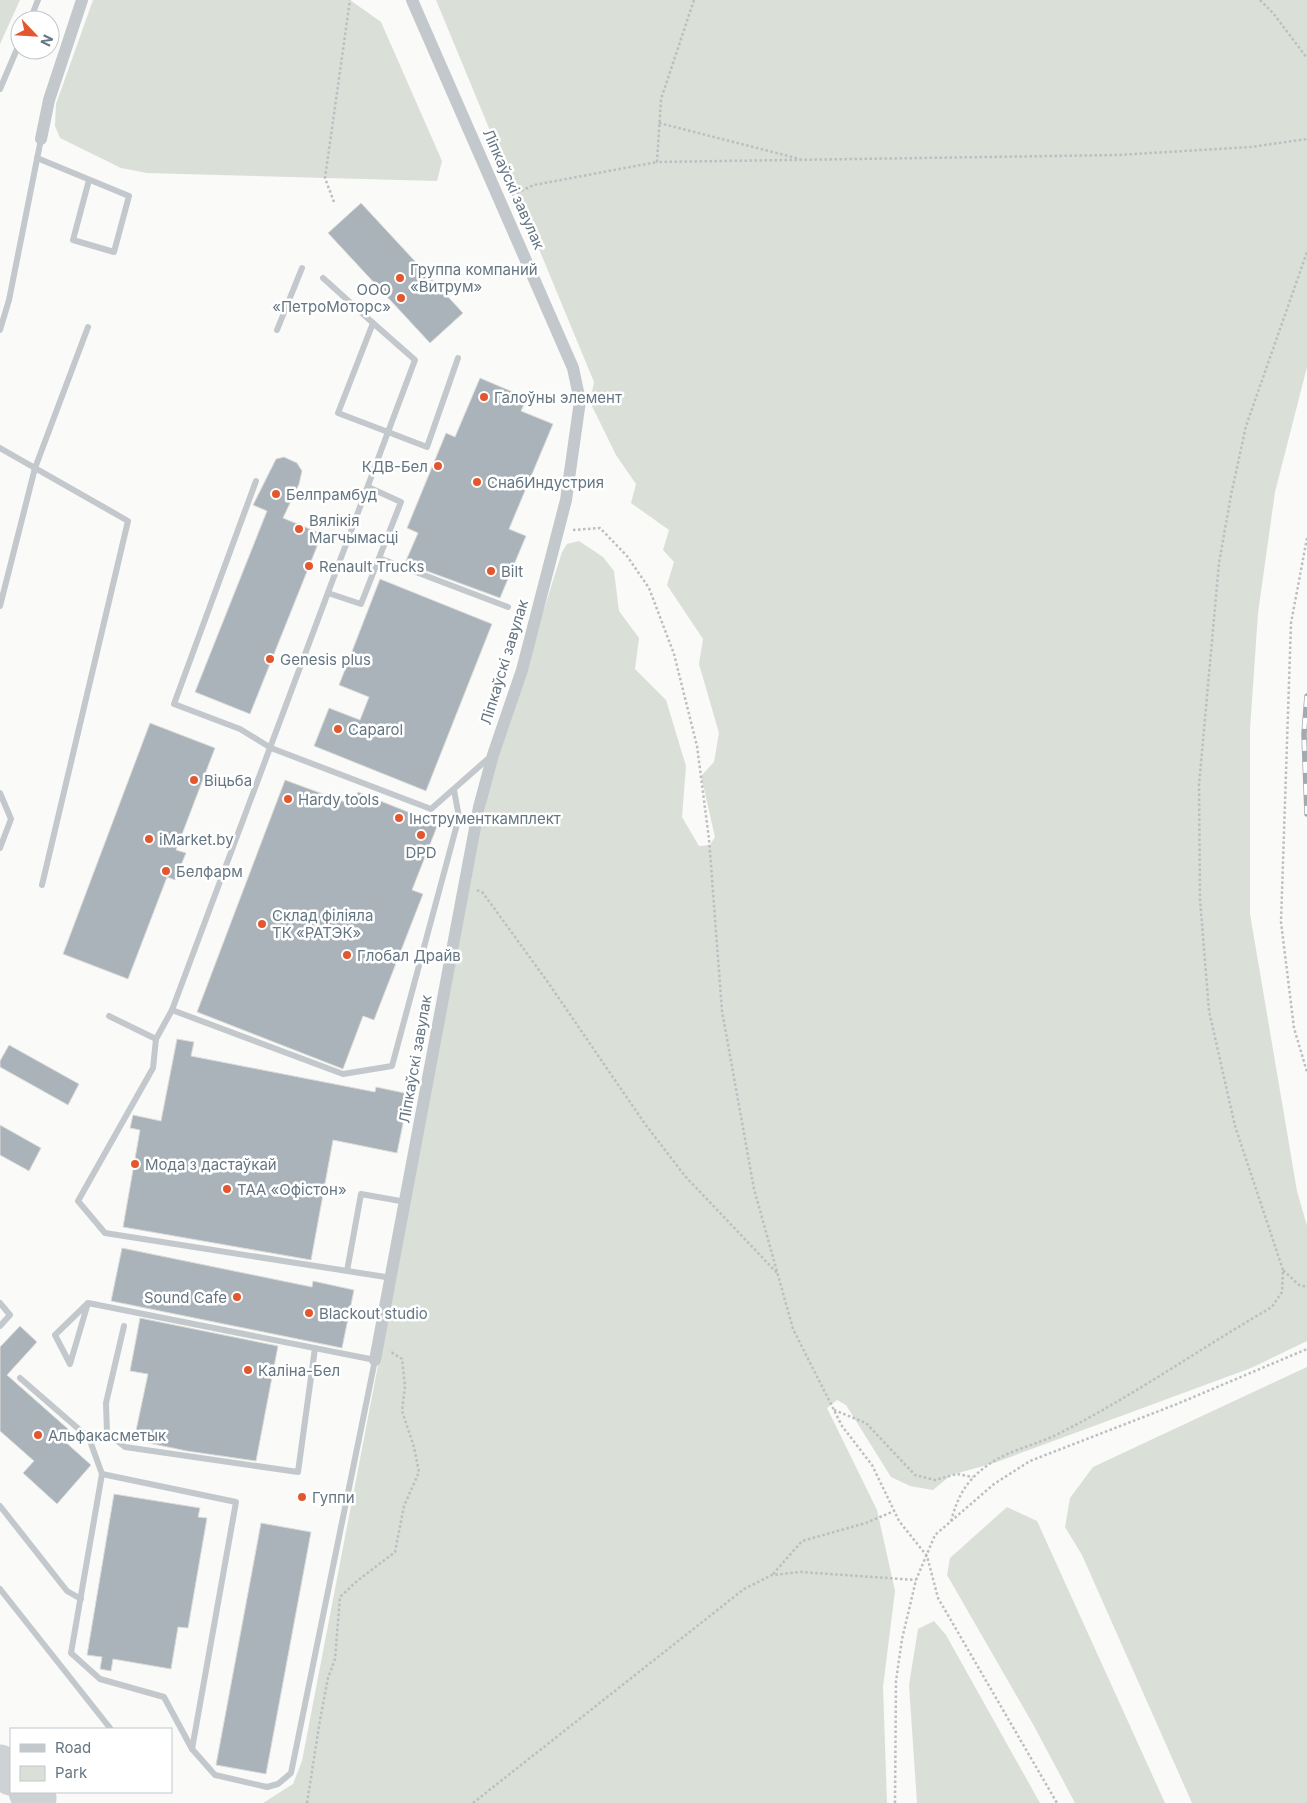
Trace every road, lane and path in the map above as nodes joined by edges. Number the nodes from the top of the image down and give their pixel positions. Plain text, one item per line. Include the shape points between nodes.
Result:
1 (82, 0) edge
2 (350, 0) edge
3 (412, 0) edge
4 (694, 0) edge
5 (1260, 0) edge
6 (1307, 58) edge
7 (12, 60) edge
8 (0, 89) edge
9 (659, 123) junction
10 (41, 139) joint
11 (1307, 139) edge
12 (37, 158) junction
13 (806, 161) junction
14 (657, 162) junction
15 (89, 180) junction
16 (501, 200) junction
17 (334, 202) dead end
18 (1307, 252) edge
19 (302, 268) dead end
20 (323, 278) dead end
21 (373, 323) junction
22 (88, 327) dead end
23 (0, 330) edge
24 (277, 330) dead end
25 (458, 358) dead end
26 (388, 432) junction
27 (0, 448) edge
28 (34, 468) junction
29 (256, 481) dead end
30 (368, 487) junction
31 (558, 531) junction
32 (1307, 538) edge
33 (379, 558) junction
34 (328, 593) junction
35 (0, 606) edge
36 (508, 607) dead end
37 (271, 748) junction
38 (493, 755) junction
39 (454, 790) junction
40 (0, 793) edge
41 (0, 848) edge
42 (464, 882) junction
43 (42, 885) dead end
44 (172, 1010) junction
45 (109, 1016) dead end
46 (156, 1039) junction
47 (1307, 1072) edge
48 (406, 1202) junction
49 (1283, 1270) junction
50 (347, 1271) junction
51 (779, 1275) junction
52 (392, 1278) junction
53 (1307, 1288) edge
54 (88, 1302) junction
55 (0, 1303) edge
56 (0, 1326) edge
57 (124, 1326) dead end
58 (391, 1346) dead end
59 (315, 1348) junction
60 (1307, 1349) edge
61 (375, 1360) junction
62 (20, 1378) dead end
63 (833, 1409) junction
64 (102, 1474) junction
65 (973, 1477) junction
66 (0, 1506) edge
67 (894, 1511) junction
68 (950, 1521) junction
69 (927, 1556) junction
70 (772, 1575) junction
71 (916, 1580) junction
72 (0, 1589) edge
73 (80, 1599) junction
74 (110, 1728) edge
75 (192, 1749) junction
76 (307, 1803) edge
77 (473, 1803) edge
78 (895, 1803) edge
79 (1057, 1803) edge

1 - 10 street via 49,100
2 - 17 path via 325,178
3 - 16 street, Ліпкаўскі завулак
4 - 9 path via 661,99
5 - 6 path
7 - 8 lane
9 - 13 path
9 - 14 path
10 - 12 lane
11 - 13 path via 1251,147 1118,155
12 - 15 lane
12 - 23 lane via 10,300
13 - 14 path
14 - 16 path via 534,185
15 - 15 lane via 129,196 114,252 73,240
16 - 31 street, Ліпкаўскі завулак via 574,368 580,401 566,500
18 - 49 path via 1246,426 1231,495 1219,563 1199,785 1200,899 1209,1011 1235,1126
19 - 24 lane
20 - 21 lane
21 - 26 lane via 415,360
21 - 26 lane via 338,413
22 - 28 lane
25 - 26 lane via 426,447
26 - 30 lane
27 - 28 lane
28 - 35 lane
28 - 43 lane via 128,521
29 - 37 lane via 174,704 240,729
30 - 33 lane via 401,502
30 - 34 lane
31 - 38 street, Ліпкаўскі завулак via 522,670
31 - 51 path via 600,528 627,556 649,588 674,654 698,756 709,839 722,1011 754,1188
32 - 47 path via 1291,623 1281,922 1294,1028
33 - 34 lane via 361,604
33 - 36 lane
34 - 37 lane
37 - 39 lane via 431,809
37 - 44 lane
38 - 39 lane
38 - 42 street, Ліпкаўскі завулак
39 - 44 lane via 459,817 392,1066 343,1074
40 - 41 lane via 11,819
42 - 48 street, Ліпкаўскі завулак
42 - 51 path via 483,893 684,1176
44 - 46 lane
45 - 46 lane
46 - 50 lane via 153,1068 78,1202 105,1233
48 - 50 lane via 361,1194
48 - 52 street, Ліпкаўскі завулак
49 - 53 path
49 - 65 path via 1282,1292 1272,1307 1058,1434 1002,1456
50 - 52 lane
51 - 63 path via 793,1329
52 - 61 street, Ліпкаўскі завулак
54 - 54 lane via 55,1335 70,1364 75,1346
54 - 59 lane
55 - 56 lane via 10,1315
57 - 59 lane via 106,1403 107,1432 125,1447 298,1472
58 - 76 path via 391,1352 402,1359 405,1386 402,1411 419,1472 404,1506 395,1552 340,1597 335,1659 328,1678
59 - 61 lane
60 - 68 path via 1030,1461 994,1484
61 - 75 lane via 291,1773 278,1784 267,1787 215,1775
62 - 64 lane via 89,1438
63 - 65 path via 866,1423 915,1475 935,1480 957,1474
63 - 67 path via 872,1465
64 - 73 lane
64 - 75 lane via 236,1502
65 - 68 path via 960,1493
66 - 73 lane via 67,1592
67 - 69 path via 898,1521
67 - 70 path via 866,1524 802,1541
68 - 69 path via 935,1535
69 - 71 path
69 - 79 path via 938,1598
70 - 71 path via 801,1572
70 - 77 path via 744,1589
71 - 78 path via 896,1680
72 - 74 lane
73 - 75 lane via 71,1653 100,1679 164,1697

